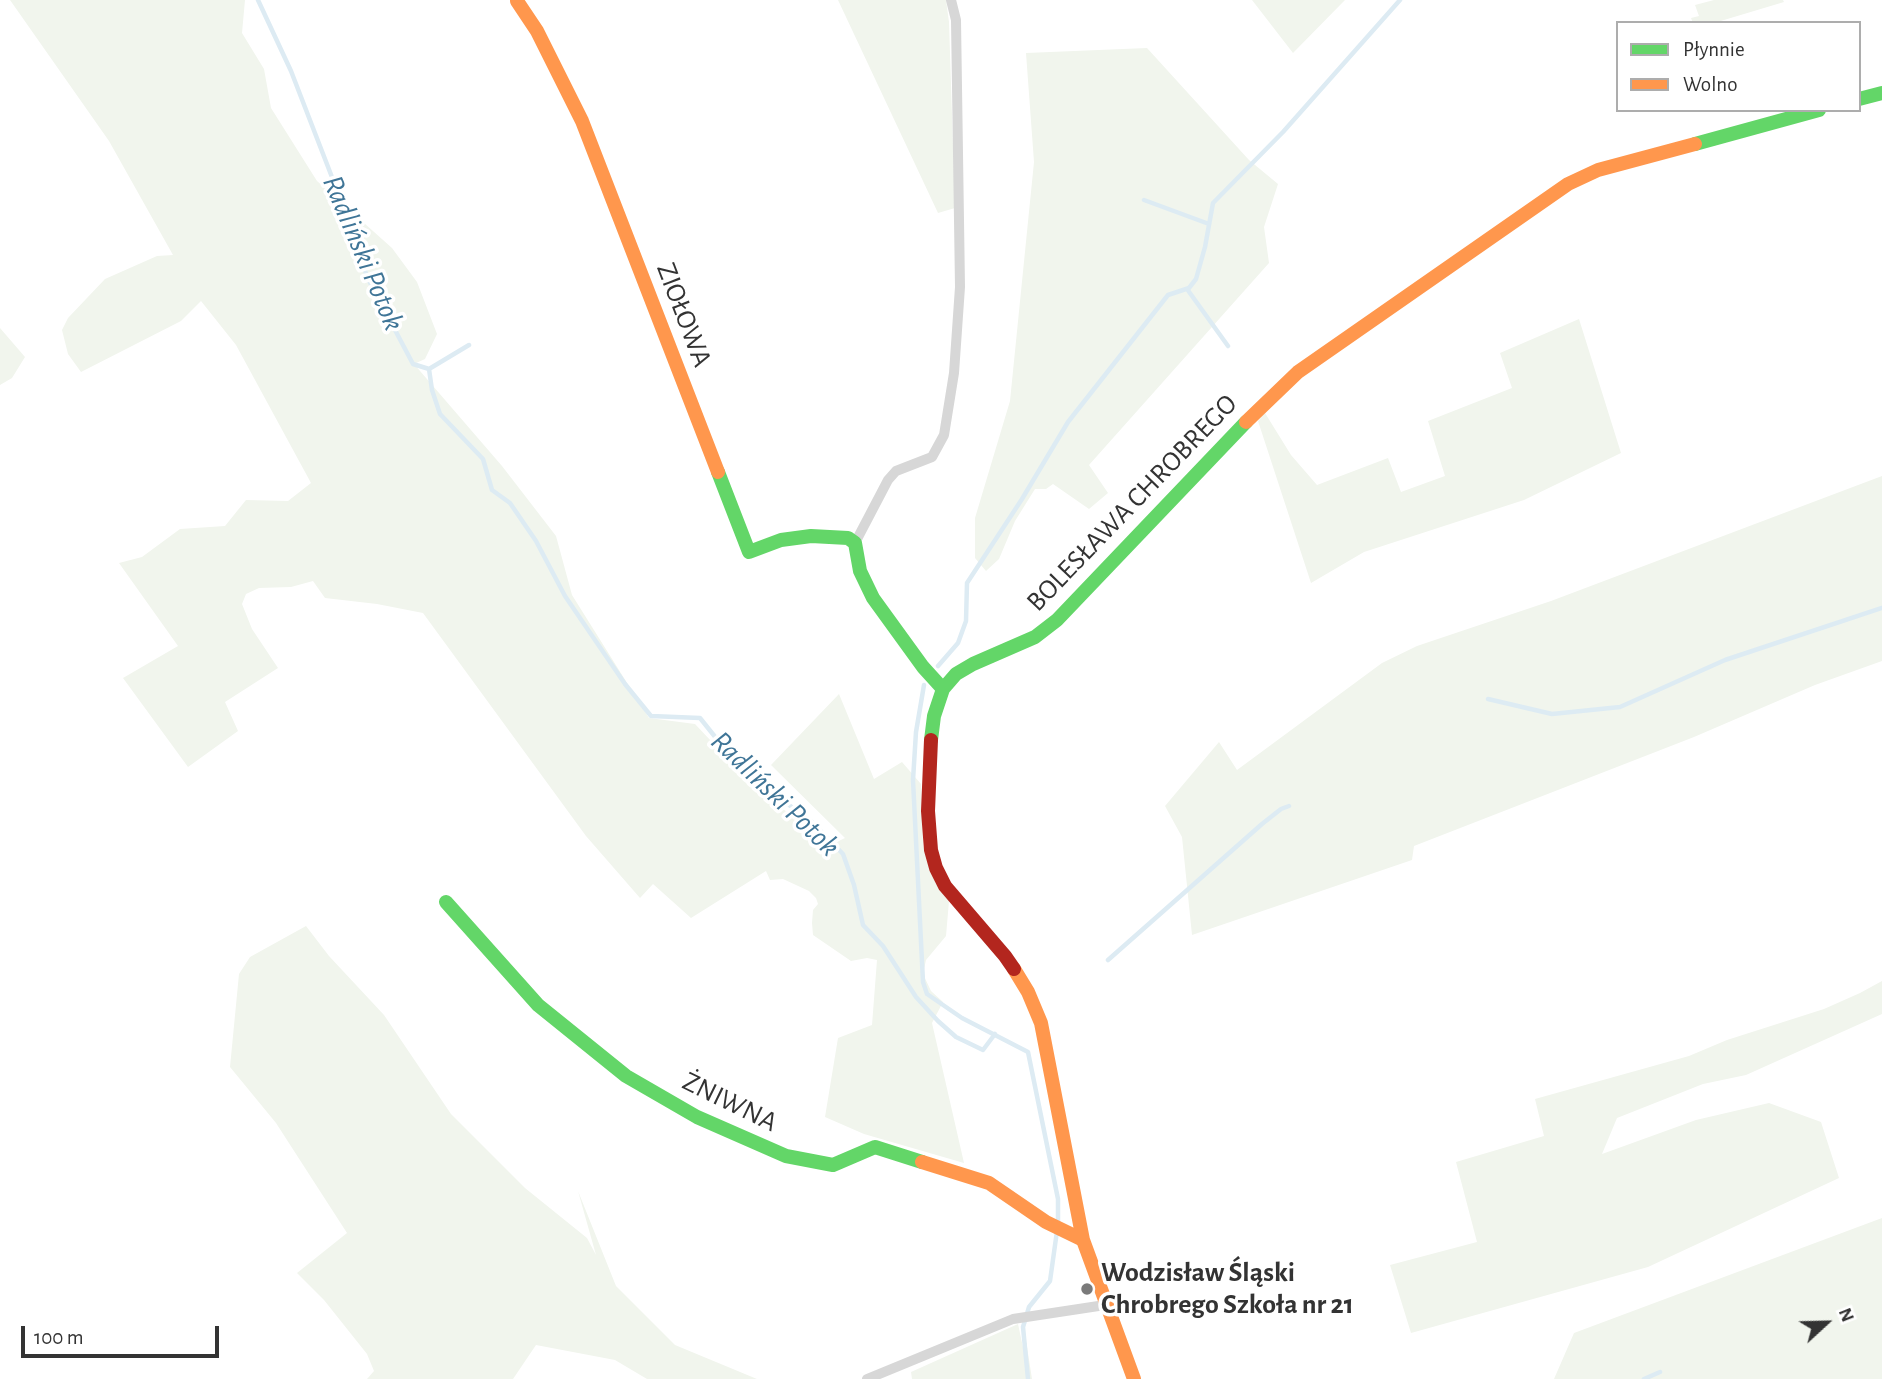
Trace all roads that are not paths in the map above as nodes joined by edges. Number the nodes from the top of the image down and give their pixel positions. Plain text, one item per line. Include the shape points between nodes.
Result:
1 (951, 0) edge
2 (517, 1) edge
3 (1882, 93) edge
4 (1861, 98) edge
5 (1811, 112) edge
6 (855, 543) junction
7 (943, 689) junction
8 (446, 902) dead end
9 (1083, 1240) junction
10 (1105, 1305) junction
11 (867, 1379) edge
12 (1134, 1379) edge

1 - 6 street via 956,20 960,287 944,435 932,457 896,471 888,480
2 - 6 street, ZIOŁOWA via 537,30 582,121 749,552 781,540 811,536 848,538
3 - 4 street
5 - 7 street, BOLESŁAWA CHROBREGO via 1598,170 1528,210 1298,372 1261,405 1057,620 1035,636 956,674
6 - 7 street via 860,570 873,598
7 - 9 street via 934,716 929,760 931,850 945,886 1005,956 1041,1023
8 - 9 street, ŻNIWNA via 538,1005 626,1076 697,1117 786,1156 833,1165 874,1147 989,1183 1046,1222
9 - 10 street
10 - 11 street via 1013,1319
10 - 12 street

